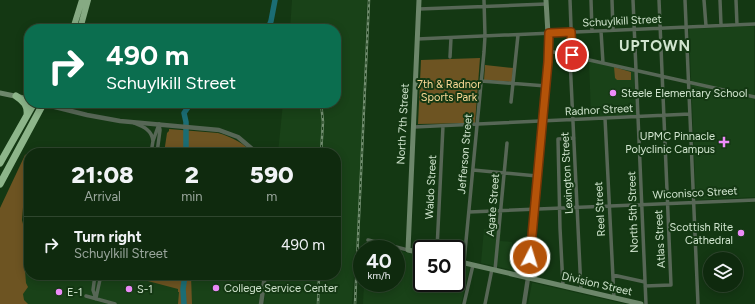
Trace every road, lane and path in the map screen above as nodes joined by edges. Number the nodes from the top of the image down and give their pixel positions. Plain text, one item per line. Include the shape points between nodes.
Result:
1 (82, 0) edge
2 (88, 0) edge
3 (419, 0) edge
4 (484, 0) edge
5 (570, 0) edge
6 (591, 0) edge
7 (612, 0) edge
8 (633, 0) edge
9 (659, 0) edge
10 (685, 0) edge
11 (704, 0) edge
12 (720, 0) edge
13 (736, 0) edge
14 (546, 2) edge
15 (484, 6) junction
16 (419, 9) junction
17 (75, 24) edge
18 (81, 24) edge
19 (755, 24) edge
20 (721, 25) junction
21 (737, 25) junction
22 (706, 26) junction
23 (686, 27) junction
24 (661, 28) junction
25 (634, 29) junction
26 (613, 30) junction
27 (592, 31) junction
28 (601, 31) junction
29 (571, 32) junction
30 (549, 33) junction
31 (518, 35) junction
32 (485, 36) junction
33 (451, 38) junction
34 (417, 39) junction
35 (549, 51) junction
36 (571, 56) junction
37 (450, 57) dead end
38 (603, 63) junction
39 (636, 70) junction
40 (662, 76) junction
41 (481, 80) junction
42 (689, 82) junction
43 (513, 84) junction
44 (546, 86) junction
45 (0, 93) edge
46 (16, 96) junction
47 (24, 97) edge
48 (755, 97) edge
49 (511, 102) dead end
50 (24, 103) edge
51 (26, 108) edge
52 (31, 108) edge
53 (40, 108) edge
54 (62, 108) edge
55 (690, 114) junction
56 (26, 115) junction
57 (663, 116) junction
58 (638, 117) junction
59 (605, 118) junction
60 (573, 120) junction
61 (542, 121) junction
62 (131, 122) junction
63 (159, 124) junction
64 (477, 124) junction
65 (443, 126) junction
66 (414, 127) junction
67 (574, 138) junction
68 (153, 142) junction
69 (508, 143) dead end
70 (152, 148) edge
71 (158, 148) edge
72 (251, 148) edge
73 (0, 163) edge
74 (473, 170) junction
75 (504, 173) junction
76 (537, 176) junction
77 (0, 184) edge
78 (755, 200) edge
79 (694, 202) junction
80 (668, 204) junction
81 (642, 205) junction
82 (609, 206) junction
83 (560, 208) junction
84 (577, 208) junction
85 (533, 209) junction
86 (501, 211) junction
87 (469, 212) junction
88 (437, 240) edge
89 (405, 249) edge
90 (408, 250) junction
91 (413, 251) edge
92 (465, 252) edge
93 (465, 262) edge
94 (473, 265) junction
95 (494, 269) junction
96 (612, 275) junction
97 (528, 278) junction
98 (94, 280) edge
99 (100, 280) edge
100 (265, 280) edge
101 (645, 284) junction
102 (563, 286) junction
103 (92, 290) junction
104 (581, 290) junction
105 (98, 291) junction
106 (614, 298) junction
107 (96, 299) junction
108 (108, 302) junction
109 (115, 304) edge
110 (261, 304) edge
111 (464, 304) edge
112 (485, 304) edge
113 (524, 304) edge
114 (641, 304) edge
115 (646, 304) edge
116 (698, 304) edge

1 - 17 highway
2 - 18 highway
3 - 16 main road, North 7th Street
4 - 15 street, Jefferson Street
5 - 29 street, Lexington Street
6 - 27 street
7 - 26 street
8 - 25 street, North 5th Street
9 - 24 street, Atlas Street
10 - 23 street
11 - 22 street
12 - 20 street
13 - 21 street
14 - 15 street
14 - 30 main road
15 - 16 street
15 - 32 street, Jefferson Street
16 - 34 main road, North 7th Street
19 - 21 street, Schuylkill Street
20 - 21 street, Schuylkill Street
20 - 22 street, Schuylkill Street
22 - 23 street, Schuylkill Street
23 - 24 street, Schuylkill Street
23 - 42 street
24 - 25 street, Schuylkill Street
24 - 40 street, Atlas Street
25 - 26 street, Schuylkill Street
25 - 39 street, North 5th Street
26 - 28 street, Schuylkill Street
27 - 28 street, Schuylkill Street
27 - 29 street, Schuylkill Street
28 - 38 street
29 - 30 street, Schuylkill Street
29 - 36 street, Lexington Street
30 - 31 street, Schuylkill Street
30 - 35 main road
31 - 32 street, Schuylkill Street
31 - 43 street
32 - 33 street, Schuylkill Street
32 - 41 street, Jefferson Street
33 - 34 street, Schuylkill Street
33 - 37 street
34 - 66 main road, North 7th Street
35 - 36 street
35 - 44 main road
36 - 38 street
36 - 60 street, Lexington Street
38 - 39 street
39 - 40 street
39 - 58 street, North 5th Street
40 - 42 street
40 - 57 street, Atlas Street
41 - 43 street
41 - 64 street, Jefferson Street
42 - 48 street
42 - 55 street
43 - 44 street
43 - 49 street
44 - 61 main road
45 - 46 main road
46 - 47 main road
46 - 50 highway
51 - 56 highway
52 - 56 highway
53 - 77 highway
54 - 62 street
55 - 57 street, Radnor Street
55 - 79 street
56 - 73 highway
57 - 58 street, Radnor Street
57 - 80 street, Atlas Street
58 - 59 street, Radnor Street
58 - 81 street, North 5th Street
59 - 60 street, Radnor Street
59 - 82 street, Reel Street
60 - 61 street, Radnor Street
60 - 67 street, Lexington Street
61 - 64 street, Radnor Street
61 - 76 main road
62 - 63 street
62 - 68 street via 148,130
63 - 68 street
63 - 71 street
63 - 72 street via 229,132
64 - 65 street, Radnor Street
64 - 74 street, Jefferson Street
65 - 66 street, Radnor Street
65 - 88 street, Waldo Street
66 - 90 main road, North 7th Street
67 - 83 street via 558,140
67 - 84 street, Lexington Street
68 - 70 street
69 - 75 street, Agate Street
74 - 75 street
74 - 87 street, Jefferson Street
75 - 76 street
75 - 86 street, Agate Street
76 - 85 main road
78 - 79 street, Wiconisco Street
79 - 80 street, Wiconisco Street
79 - 116 street
80 - 81 street, Wiconisco Street
80 - 101 street, Atlas Street via 671,285
81 - 82 street, Wiconisco Street
81 - 101 street, North 5th Street
82 - 84 street, Wiconisco Street
82 - 96 street, Reel Street
83 - 84 street, Wiconisco Street
83 - 85 street, Wiconisco Street
83 - 102 street
84 - 104 street, Lexington Street
85 - 86 street, Wiconisco Street
85 - 97 main road
86 - 87 street, Wiconisco Street
86 - 95 street, Agate Street
87 - 92 street, Jefferson Street
89 - 90 street
90 - 91 main road
93 - 94 main road, Division Street
94 - 95 main road, Division Street
94 - 111 street
95 - 97 main road, Division Street
95 - 112 street
96 - 101 street
96 - 106 street, Reel Street
97 - 102 main road, Division Street
97 - 113 street
98 - 103 street
99 - 105 street
100 - 110 street
101 - 115 street, North 5th Street
102 - 104 main road, Division Street
103 - 107 street
103 - 107 street via 86,296
104 - 106 main road, Division Street
105 - 107 street
105 - 108 street
106 - 114 main road, Division Street
107 - 108 street
108 - 109 street

